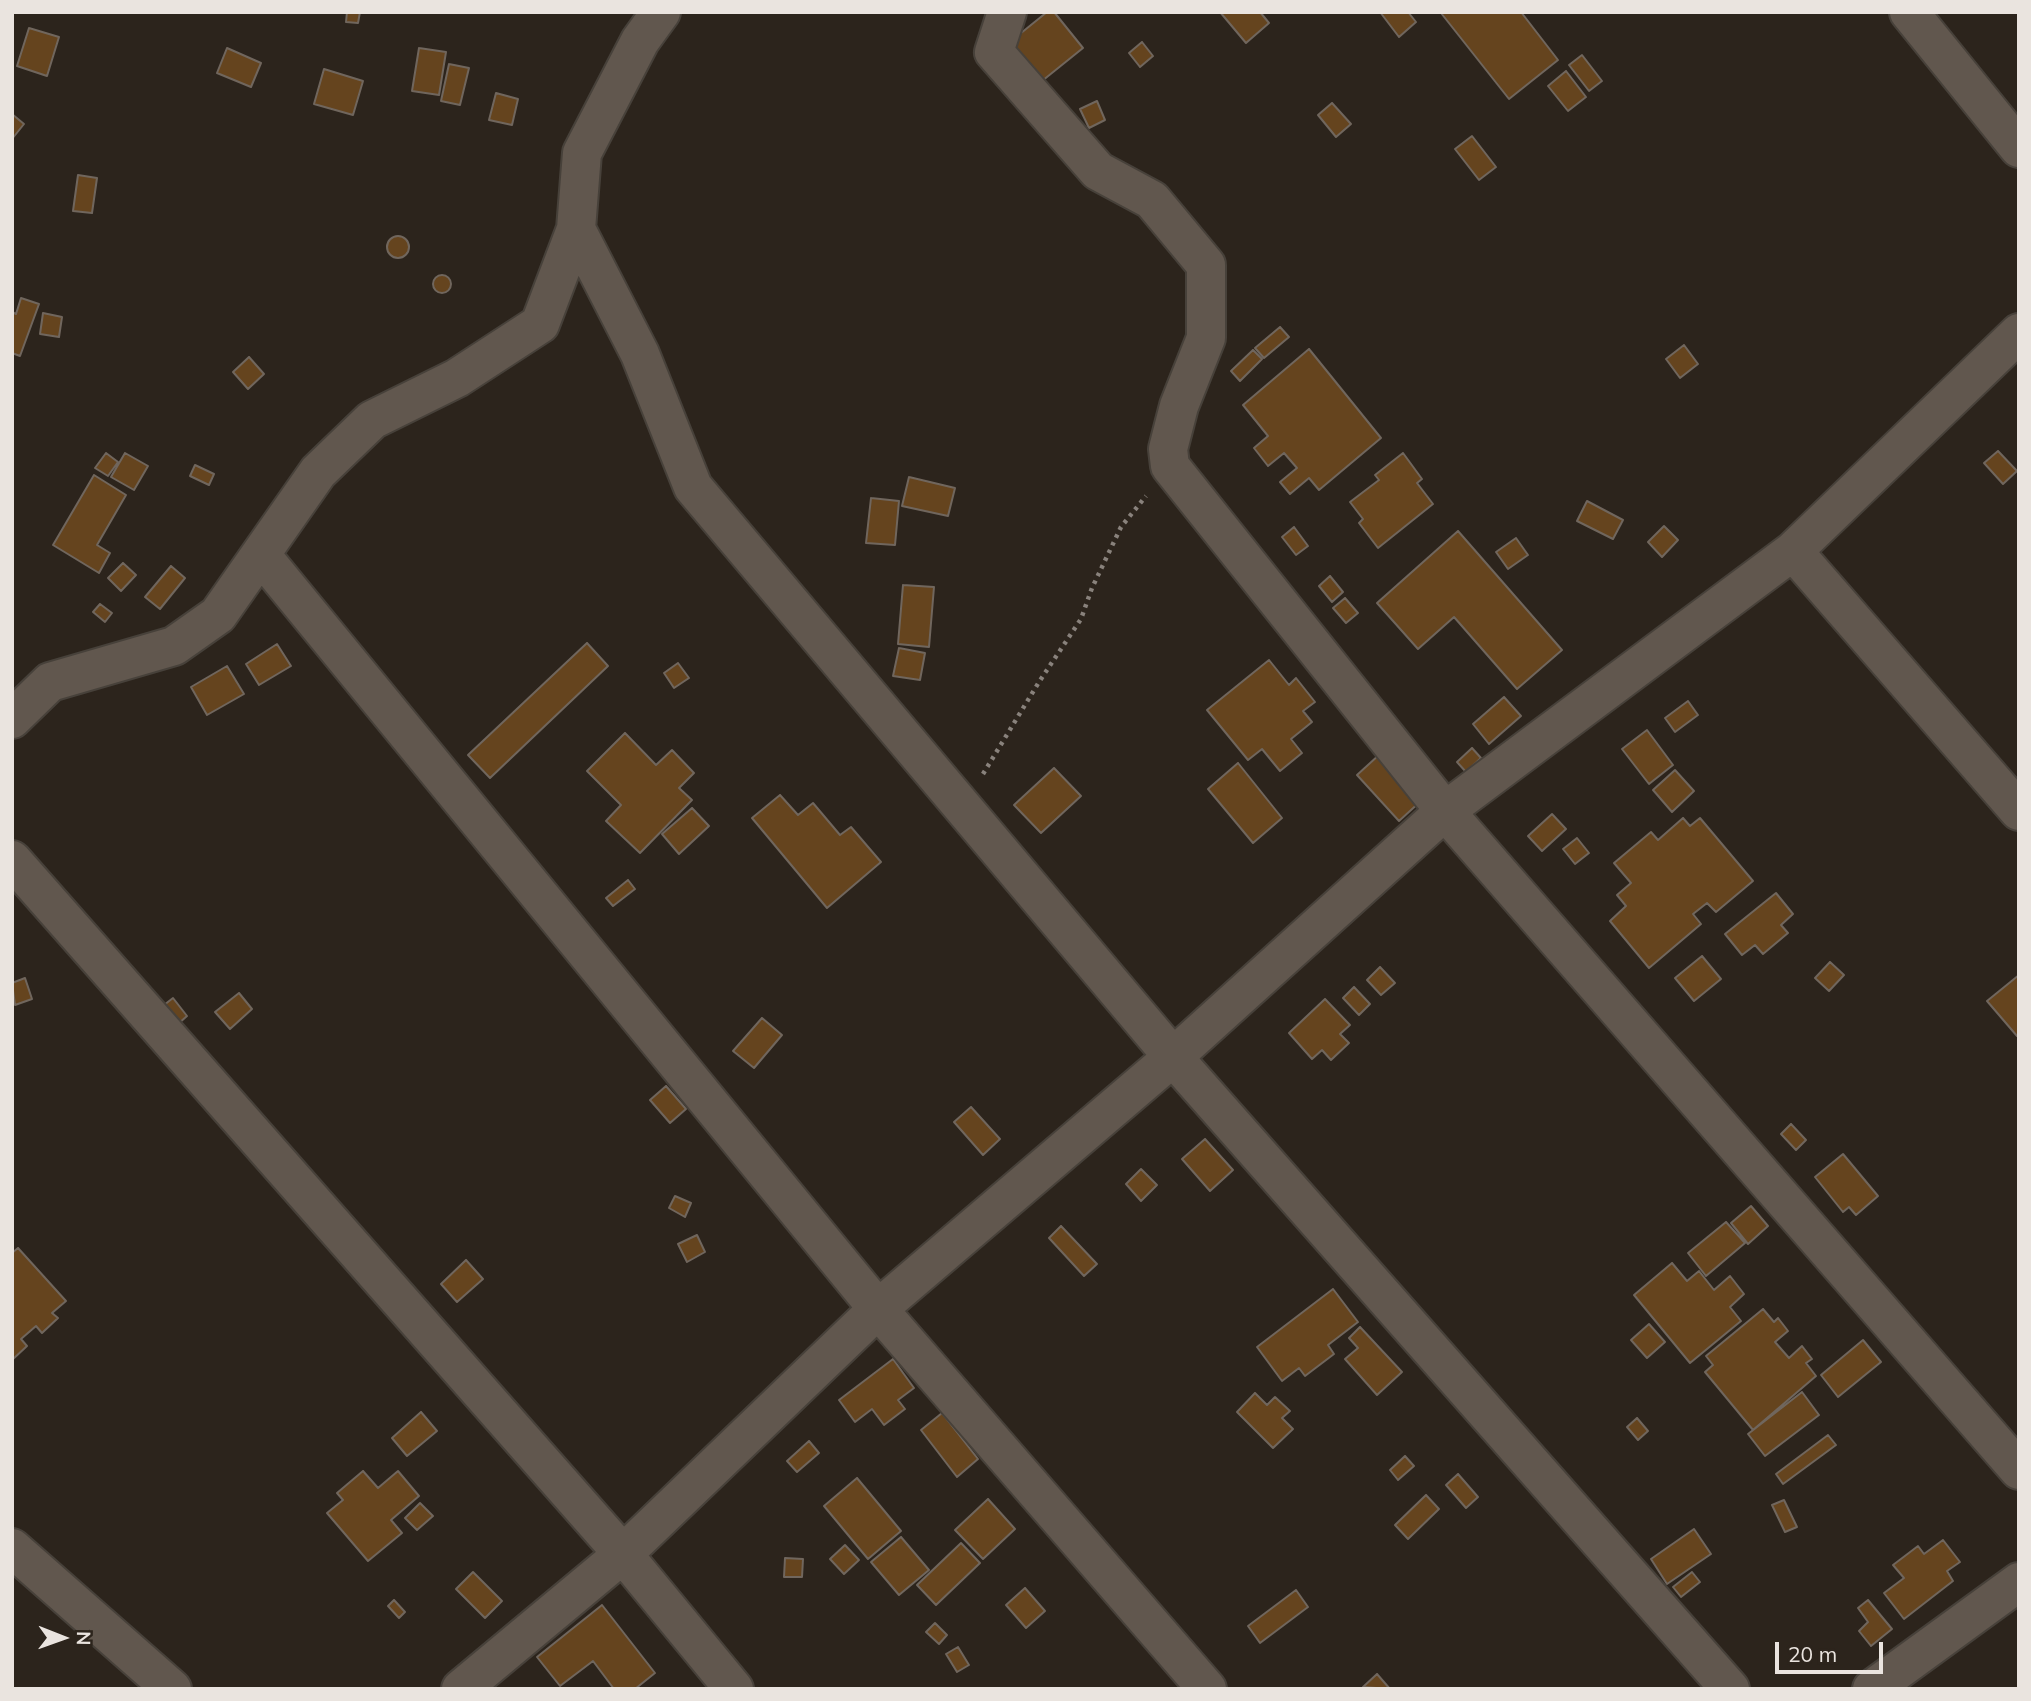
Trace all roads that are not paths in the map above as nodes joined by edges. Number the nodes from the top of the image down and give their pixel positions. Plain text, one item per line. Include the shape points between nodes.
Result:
1 (661, 12) edge
2 (1007, 12) edge
3 (1909, 12) edge
4 (2019, 148) edge
5 (576, 229) junction
6 (2019, 333) edge
7 (1793, 551) junction
8 (261, 555) junction
9 (12, 719) edge
10 (1445, 811) junction
11 (2019, 811) edge
12 (12, 860) edge
13 (1173, 1056) junction
14 (878, 1309) junction
15 (2019, 1470) edge
16 (12, 1548) edge
17 (623, 1554) junction
18 (2019, 1582) edge
19 (172, 1689) edge
20 (461, 1689) edge
21 (734, 1689) edge
22 (1207, 1689) edge
23 (1730, 1689) edge
24 (1872, 1689) edge

1 - 5 street via 640,41 582,153
2 - 10 street via 994,52 1098,171 1152,200 1206,265 1206,338 1179,406 1168,449 1170,466
3 - 4 street
5 - 8 street via 540,324 457,378 372,420 318,472
5 - 13 street via 639,354 693,487
6 - 7 street
7 - 10 street
7 - 11 street
8 - 9 street via 218,615 174,646 50,682
8 - 14 street
10 - 13 street
10 - 15 street
12 - 17 street
13 - 14 street
13 - 23 street
14 - 17 street
14 - 22 street
16 - 19 street
17 - 20 street
17 - 21 street
18 - 24 street

